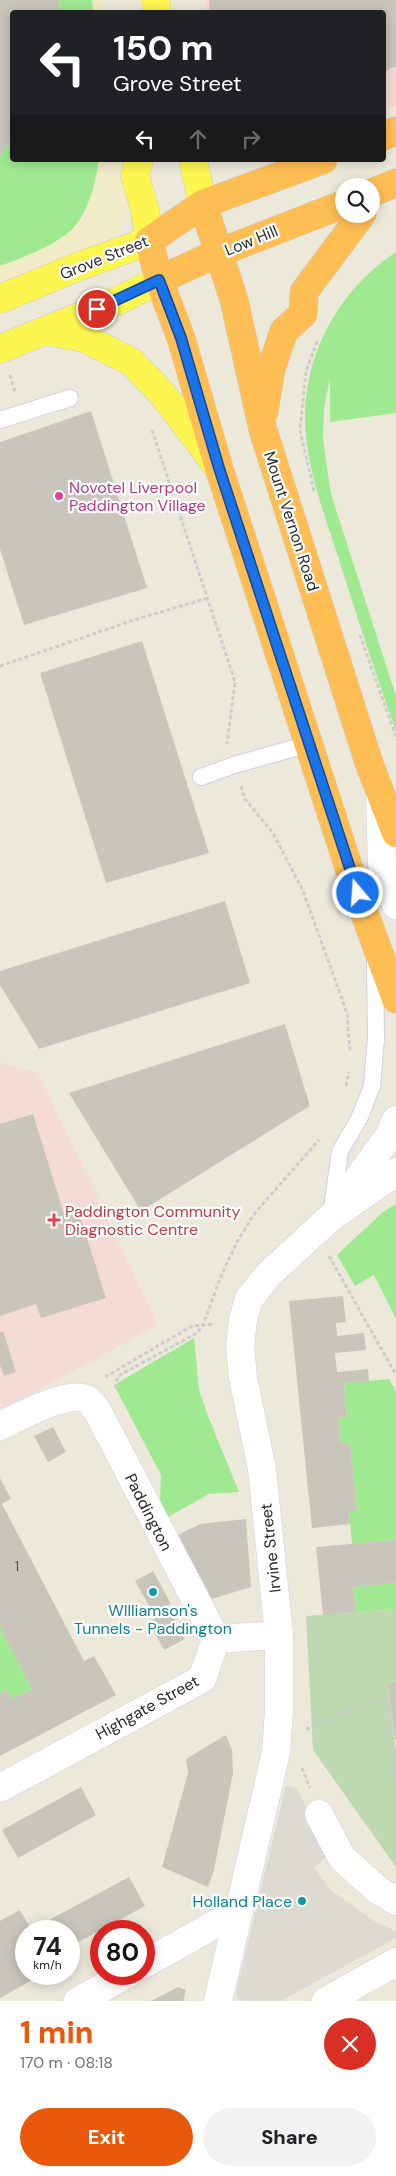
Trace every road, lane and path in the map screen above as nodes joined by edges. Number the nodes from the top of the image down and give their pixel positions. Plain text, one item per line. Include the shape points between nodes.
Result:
1 (138, 162) edge
2 (193, 162) edge
3 (314, 162) edge
4 (203, 204) junction
5 (335, 208) edge
6 (355, 223) edge
7 (149, 241) junction
8 (218, 253) junction
9 (159, 280) junction
10 (0, 300) edge
11 (45, 331) junction
12 (320, 334) dead end
13 (0, 349) edge
14 (18, 372) dead end
15 (5, 378) dead end
16 (70, 398) dead end
17 (0, 420) edge
18 (152, 428) dead end
19 (263, 430) junction
20 (219, 468) junction
21 (315, 495) dead end
22 (208, 598) junction
23 (360, 635) dead end
24 (0, 666) edge
25 (396, 737) edge
26 (309, 744) junction
27 (234, 765) junction
28 (202, 777) dead end
29 (380, 790) junction
30 (396, 833) edge
31 (396, 905) edge
32 (374, 940) junction
33 (396, 999) edge
34 (351, 1060) dead end
35 (349, 1070) dead end
36 (345, 1089) dead end
37 (396, 1120) edge
38 (322, 1137) dead end
39 (396, 1172) edge
40 (322, 1225) junction
41 (243, 1320) junction
42 (203, 1325) junction
43 (396, 1375) edge
44 (72, 1397) junction
45 (98, 1412) junction
46 (0, 1426) edge
47 (279, 1634) junction
48 (216, 1639) junction
49 (302, 1730) dead end
50 (276, 1752) junction
51 (396, 1785) edge
52 (0, 1788) edge
53 (319, 1814) joint
54 (396, 1901) edge
55 (238, 1911) junction
56 (155, 1958) edge
57 (396, 1962) edge
58 (107, 1985) edge
59 (78, 2001) edge
60 (218, 2001) edge
61 (326, 2001) edge

1 - 7 main road via 135,176 145,210
2 - 4 main road
3 - 4 highway
4 - 7 highway, Grove Street
4 - 8 highway, Mount Vernon Road
5 - 8 highway, Low Hill
6 - 19 highway via 304,292 303,314 284,330 271,369
7 - 9 highway
7 - 10 main road, Grove Street
8 - 9 highway, Low Hill
8 - 19 highway, Mount Vernon Road via 234,300
9 - 11 main road
9 - 20 highway via 181,338
11 - 13 main road
11 - 20 main road via 84,338 132,362 165,397
12 - 21 path via 306,371 300,430
14 - 15 path
16 - 17 lane
18 - 22 path
19 - 29 highway, Mount Vernon Road
20 - 26 highway
22 - 24 path
22 - 27 path via 235,682 226,741
23 - 25 path
26 - 27 lane
26 - 32 highway
27 - 28 lane
27 - 34 path via 245,799 273,833 303,891 347,1013
29 - 30 highway, Mount Vernon Road
29 - 31 main road via 382,865
32 - 33 highway
32 - 40 lane via 376,1038 372,1086 340,1151
35 - 36 path
37 - 40 main road via 389,1136
38 - 42 path via 255,1213 221,1276
39 - 40 main road
40 - 41 main road, Irvine Street via 268,1275 249,1299
40 - 43 path via 336,1267
41 - 42 path
41 - 47 main road, Irvine Street via 240,1346 243,1378 262,1469
42 - 44 path via 192,1326
42 - 45 path via 197,1332 118,1376 113,1396
44 - 45 main road, Paddington via 88,1400
44 - 46 main road
45 - 48 main road, Paddington
47 - 48 main road
47 - 50 main road, Irvine Street
48 - 52 main road, Highgate Street via 202,1679
49 - 51 path via 385,1697
50 - 53 path via 299,1760
50 - 55 main road, Irvine Street
53 - 54 main road via 342,1858 379,1891
55 - 56 main road
55 - 60 main road, Irvine Street
57 - 61 main road
58 - 59 main road

